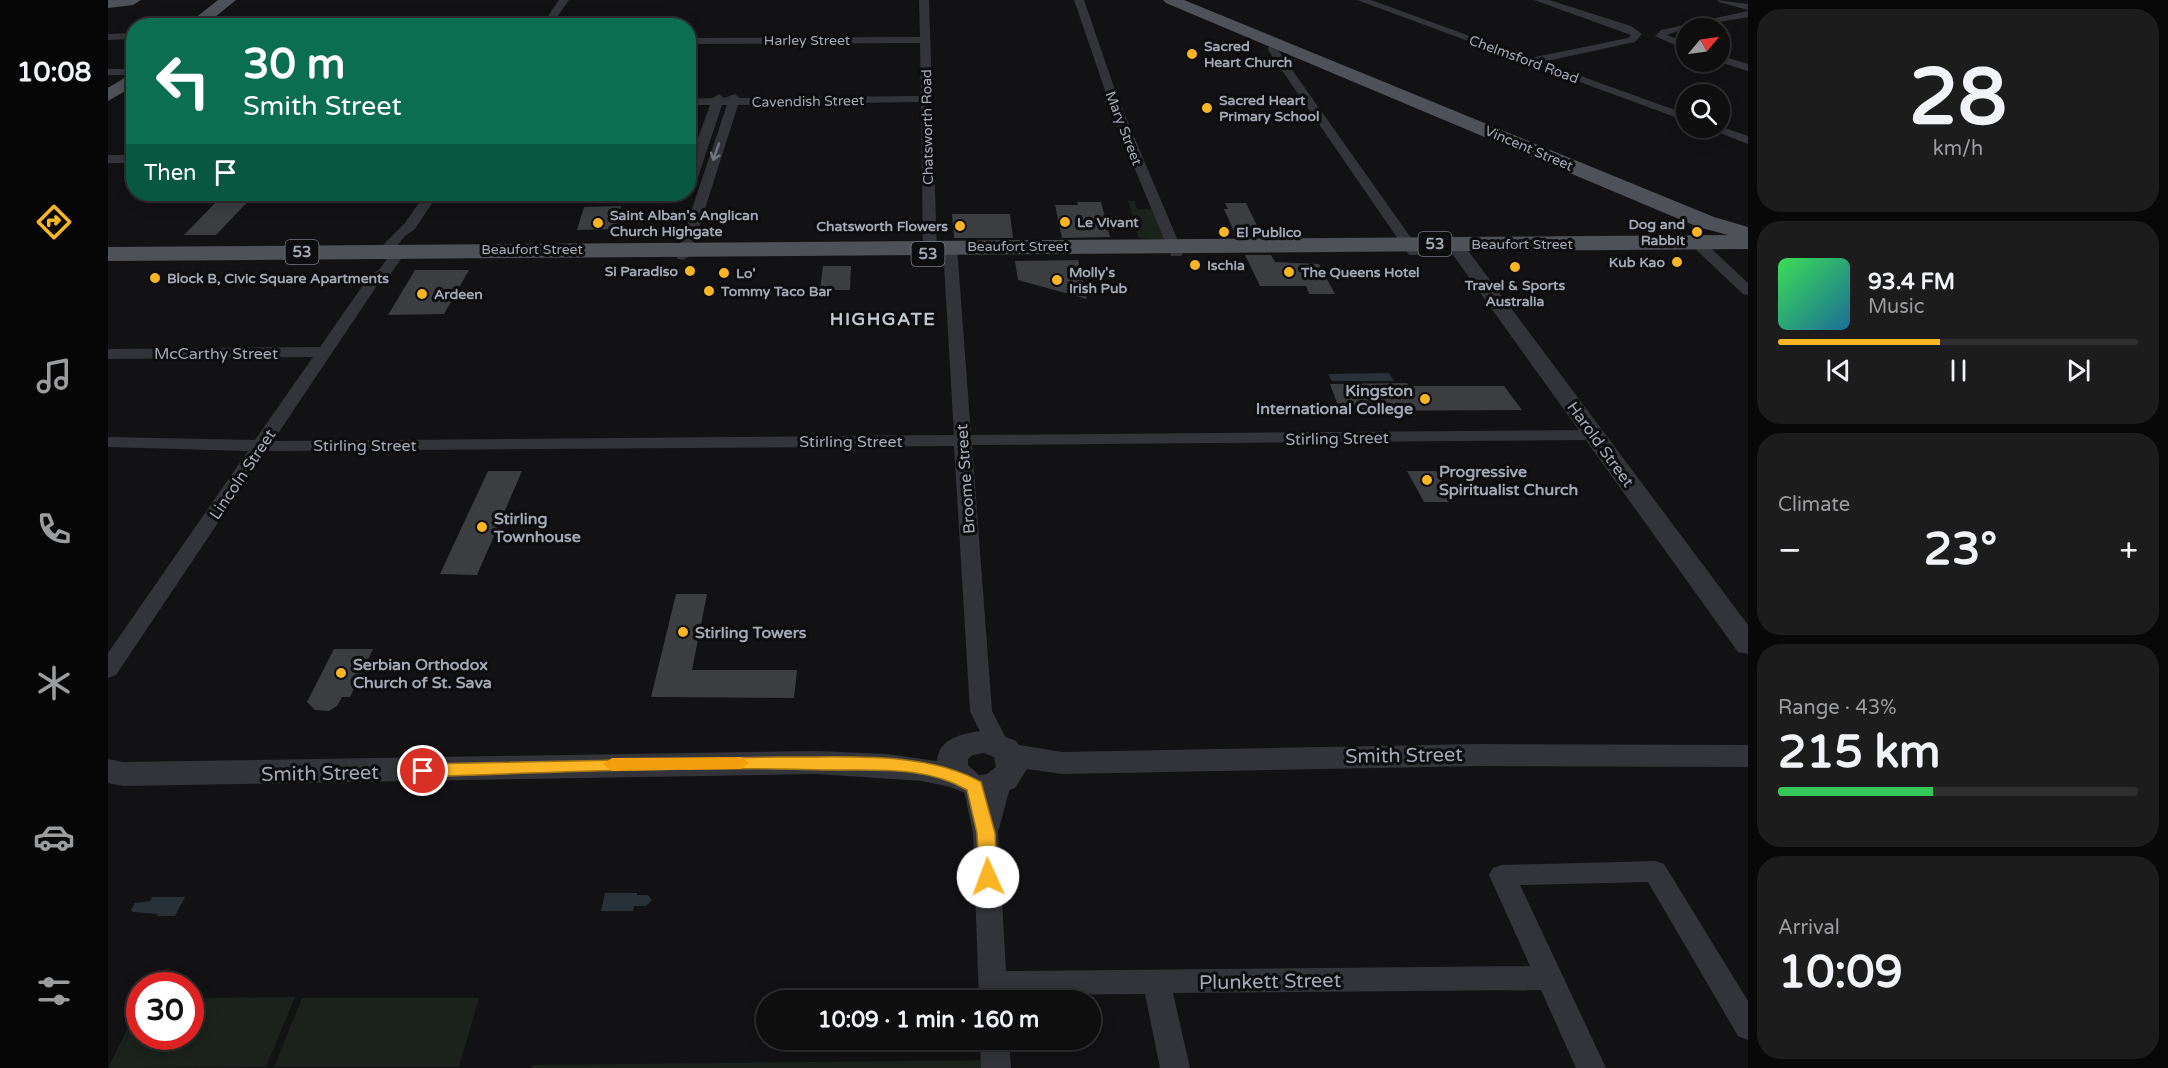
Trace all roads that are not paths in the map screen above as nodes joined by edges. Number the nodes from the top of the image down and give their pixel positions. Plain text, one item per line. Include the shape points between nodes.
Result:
1 (134, 0) edge
2 (228, 0) edge
3 (239, 0) edge
4 (564, 0) edge
5 (924, 0) edge
6 (1079, 0) edge
7 (1171, 0) edge
8 (1185, 0) edge
9 (1362, 0) edge
10 (1539, 0) edge
11 (1722, 0) edge
12 (108, 3) edge
13 (1748, 7) edge
14 (1748, 14) edge
15 (204, 18) edge
16 (215, 18) edge
17 (552, 18) edge
18 (1730, 18) edge
19 (1676, 30) edge
20 (126, 36) edge
21 (108, 37) edge
22 (925, 40) junction
23 (696, 41) edge
24 (1676, 43) edge
25 (1276, 50) junction
26 (1530, 61) junction
27 (1730, 62) edge
28 (1748, 68) edge
29 (108, 72) edge
30 (1352, 73) junction
31 (123, 83) edge
32 (927, 97) junction
33 (696, 98) edge
34 (734, 99) junction
35 (718, 100) junction
36 (696, 101) edge
37 (1676, 114) edge
38 (696, 132) edge
39 (705, 132) junction
40 (1730, 134) edge
41 (1748, 140) edge
42 (108, 159) edge
43 (126, 159) edge
44 (696, 164) edge
45 (426, 201) edge
46 (680, 218) dead end
47 (1741, 244) edge
48 (1701, 246) junction
49 (1411, 248) junction
50 (1457, 248) junction
51 (1174, 249) junction
52 (940, 250) junction
53 (677, 252) junction
54 (108, 254) edge
55 (388, 259) junction
56 (108, 260) edge
57 (1748, 291) edge
58 (325, 352) junction
59 (108, 354) edge
60 (1594, 435) junction
61 (963, 440) junction
62 (108, 442) edge
63 (261, 446) junction
64 (1748, 645) edge
65 (108, 670) edge
66 (1748, 756) edge
67 (983, 765) junction
68 (113, 774) edge
69 (1548, 978) junction
70 (1157, 982) junction
71 (993, 990) edge
72 (1026, 990) edge
73 (1748, 1027) edge
74 (995, 1050) edge
75 (996, 1068) edge
76 (1175, 1068) edge
77 (1591, 1068) edge

1 - 12 main road
2 - 15 main road
3 - 16 main road
4 - 17 street
5 - 22 street, Chatsworth Road
6 - 51 street, Mary Street via 1093,47
7 - 25 main road, Vincent Street
8 - 30 main road, Vincent Street
9 - 26 street, Chelmsford Road
10 - 26 street via 1637,34 1636,38
11 - 13 street
14 - 18 street
19 - 24 street via 1660,36
20 - 21 street
22 - 23 street, Harley Street
22 - 32 street, Chatsworth Road
25 - 30 main road, Vincent Street
25 - 49 street
26 - 37 street, Chelmsford Road
27 - 28 street
29 - 31 street
30 - 47 main road, Vincent Street via 1706,222
32 - 34 street, Cavendish Street
32 - 52 street, Chatsworth Road
33 - 35 street, Cavendish Street
34 - 35 street, Cavendish Street
34 -> 53 street
35 - 36 street, Cavendish Street
35 - 39 street
38 - 39 street
39 - 44 street
40 - 41 street
42 - 43 street
45 - 55 street, Lincoln Street via 410,226 412,232
46 - 53 street
47 - 48 main road, Beaufort Street / 53
48 - 50 main road, Beaufort Street / 53
48 - 57 street
49 - 50 main road, Beaufort Street / 53
49 - 51 main road, Beaufort Street / 53
50 - 60 street, Harold Street
51 - 52 main road, Beaufort Street / 53
52 - 53 main road, Beaufort Street / 53
52 - 61 street, Broome Street
53 - 55 main road, Beaufort Street / 53
54 - 55 main road, Beaufort Street / 53
55 - 56 main road, Beaufort Street / 53
55 - 58 street, Lincoln Street
58 - 59 street, McCarthy Street
58 - 63 street, Lincoln Street
60 - 61 street, Stirling Street
60 - 64 street, Harold Street
61 - 63 street, Stirling Street
61 - 67 street, Broome Street
62 - 63 street, Stirling Street
63 - 65 street, Lincoln Street
66 - 67 street, Smith Street via 1481,755
67 - 68 street, Smith Street via 674,764 321,774
67 - 71 street
69 - 70 street, Plunkett Street
69 - 73 street via 1502,875 1655,871
69 - 77 street
70 - 72 street, Plunkett Street
70 - 76 street
74 - 75 street

